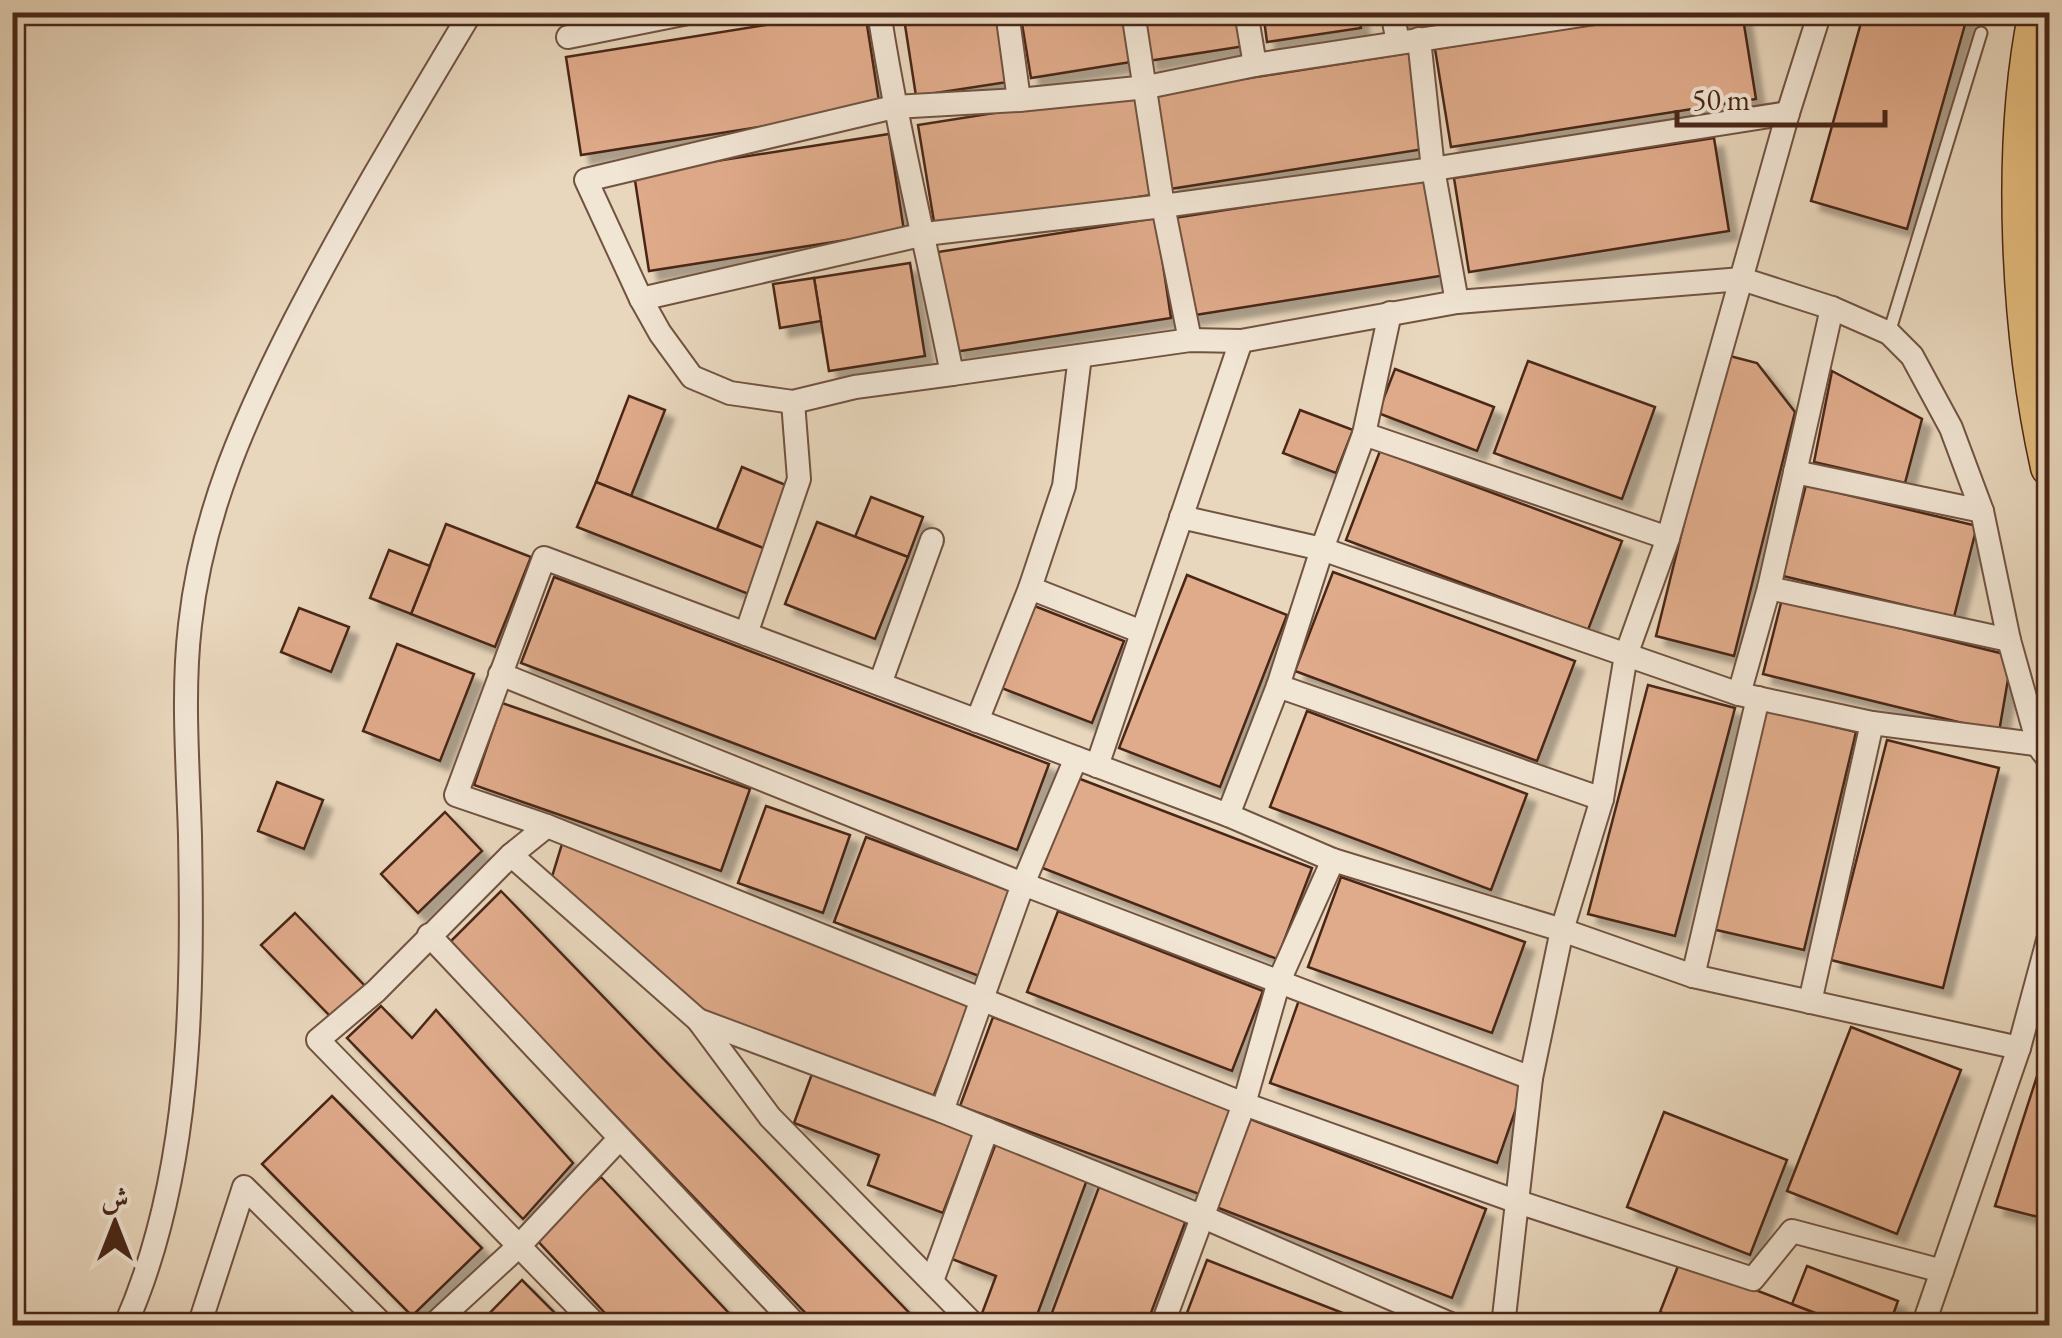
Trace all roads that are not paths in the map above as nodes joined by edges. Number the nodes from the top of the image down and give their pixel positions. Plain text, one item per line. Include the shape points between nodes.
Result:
1 (471, 12) edge
2 (693, 12) edge
3 (878, 12) edge
4 (1007, 12) edge
5 (1133, 12) edge
6 (1246, 12) edge
7 (1392, 12) edge
8 (1602, 12) edge
9 (1820, 12) edge
10 (2038, 12) edge
11 (1981, 33) dead end
12 (568, 37) dead end
13 (1409, 41) junction
14 (1255, 66) junction
15 (1146, 88) junction
16 (1019, 100) junction
17 (894, 107) junction
18 (1788, 113) junction
19 (1433, 169) junction
20 (1163, 206) junction
21 (924, 234) junction
22 (1742, 280) junction
23 (641, 299) junction
24 (1458, 302) junction
25 (1832, 308) junction
26 (1390, 312) junction
27 (1889, 333) junction
28 (1190, 340) junction
29 (1242, 340) junction
30 (1080, 356) junction
31 (952, 374) junction
32 (793, 402) junction
33 (1364, 434) junction
34 (2050, 467) edge
35 (1795, 472) junction
36 (1982, 511) junction
37 (1181, 518) junction
38 (1668, 538) junction
39 (932, 540) dead end
40 (1322, 549) junction
41 (1030, 588) junction
42 (1769, 588) junction
43 (1142, 632) junction
44 (746, 634) junction
45 (2009, 640) junction
46 (1626, 655) junction
47 (500, 674) junction
48 (880, 684) junction
49 (1278, 686) junction
50 (1748, 696) junction
51 (977, 720) junction
52 (1872, 723) junction
53 (2046, 752) edge
54 (1086, 762) junction
55 (1602, 799) junction
56 (1228, 815) junction
57 (546, 826) junction
58 (511, 855) junction
59 (1332, 860) junction
60 (1023, 884) junction
61 (1562, 930) junction
62 (2050, 933) edge
63 (429, 935) junction
64 (1693, 976) junction
65 (1280, 981) junction
66 (983, 999) junction
67 (1810, 1002) junction
68 (698, 1020) junction
69 (2019, 1048) junction
70 (1531, 1078) junction
71 (1244, 1104) junction
72 (942, 1110) junction
73 (986, 1129) junction
74 (620, 1138) junction
75 (1515, 1201) junction
76 (1201, 1216) junction
77 (520, 1245) junction
78 (1942, 1271) junction
79 (932, 1281) junction
80 (125, 1326) edge
81 (200, 1326) edge
82 (384, 1326) edge
83 (432, 1326) edge
84 (597, 1326) edge
85 (796, 1326) edge
86 (975, 1326) edge
87 (1162, 1326) edge
88 (1456, 1326) edge
89 (1503, 1326) edge
90 (1923, 1326) edge

1 - 80 street via 362,195 272,366 236,440 206,531 186,673 190,904 180,1099 168,1188
2 - 12 street
3 - 17 street
4 - 16 street
5 - 15 street
6 - 14 street
7 - 13 street
8 - 13 street
9 - 18 street
10 - 34 highway via 2023,125 2023,236
11 - 27 lane
13 - 14 street
13 - 19 street
14 - 15 street
15 - 16 street
15 - 20 street
16 - 17 street
17 - 21 street
17 - 23 street via 586,180
18 - 19 street
18 - 22 street
19 - 20 street
19 - 24 street
20 - 21 street
20 - 28 street
21 - 23 street
21 - 31 street
22 - 24 street
22 - 25 street
22 - 38 street
23 - 32 street via 692,377 730,394
24 - 26 street
25 - 27 street
25 - 35 street
26 - 29 street
26 - 33 street
27 - 36 street via 1912,356 1951,428
28 - 29 street
28 - 30 street
29 - 37 street
30 - 31 street
30 - 41 street via 1064,486
31 - 32 street
32 - 44 street via 799,479
33 - 38 street
33 - 40 street
35 - 36 street
35 - 42 street
36 - 45 street
37 - 40 street
37 - 43 street
38 - 46 street
39 - 48 street
40 - 46 street
40 - 49 street
41 - 43 street
41 - 51 street
42 - 45 street
42 - 50 street
43 - 54 street
44 - 47 street via 544,558
44 - 48 street
45 - 53 street
46 - 50 street
46 - 55 street
47 - 57 street via 456,796
47 - 60 street
48 - 51 street
49 - 55 street
49 - 56 street
50 - 52 street
50 - 64 street
51 - 54 street
52 - 53 street
52 - 67 street
54 - 56 street
54 - 60 street
55 - 61 street
56 - 59 street
57 - 58 street
57 - 66 street
58 - 63 street
58 - 68 street
59 - 61 street
59 - 65 street
60 - 65 street
60 - 66 street
61 - 64 street
61 - 70 street
62 - 69 street
63 - 74 street
63 - 77 street via 318,1040
64 - 67 street
65 - 70 street
65 - 71 street
66 - 71 street
66 - 72 street
67 - 69 street
68 - 72 street
68 - 79 street via 770,1116
69 - 78 street
70 - 75 street
71 - 75 street
71 - 76 street
72 - 73 street
73 - 76 street
73 - 79 street
74 - 77 street
74 - 85 street
75 - 78 street via 1753,1279 1792,1231
75 - 89 street
76 - 87 street
76 - 88 street
77 - 83 street
77 - 84 street
78 - 90 street
79 - 86 street
81 - 82 street via 244,1187

